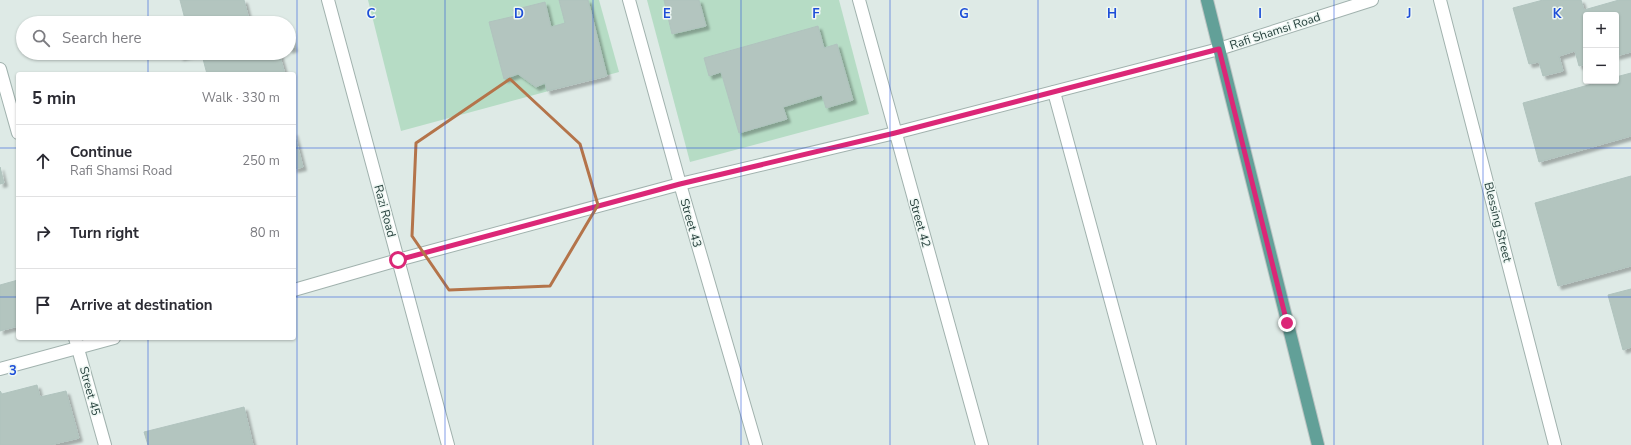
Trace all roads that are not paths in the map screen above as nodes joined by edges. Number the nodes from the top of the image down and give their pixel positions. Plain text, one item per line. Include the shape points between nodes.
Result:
1 (328, 0) edge
2 (629, 0) edge
3 (859, 0) edge
4 (1207, 0) edge
5 (1372, 0) edge
6 (1440, 0) edge
7 (1219, 49) junction
8 (0, 69) edge
9 (1054, 92) junction
10 (16, 126) edge
11 (895, 133) junction
12 (680, 184) junction
13 (398, 260) junction
14 (296, 289) edge
15 (96, 340) edge
16 (77, 342) edge
17 (0, 369) edge
18 (105, 445) edge
19 (448, 445) edge
20 (756, 445) edge
21 (982, 445) edge
22 (1150, 445) edge
23 (1318, 445) edge
24 (1555, 445) edge

1 - 13 street, Razi Road
2 - 12 street, Street 43
3 - 11 street, Street 42
4 - 7 main road
5 - 7 street, Rafi Shamsi Road
6 - 24 street, Blessing Street
7 - 9 street, Rafi Shamsi Road
7 - 23 main road
8 - 10 street
9 - 11 street, Rafi Shamsi Road
9 - 22 street
11 - 12 street, Rafi Shamsi Road
11 - 21 street, Street 42
12 - 13 street, Rafi Shamsi Road
12 - 20 street, Street 43
13 - 14 street, Rafi Shamsi Road
13 - 19 street, Razi Road
15 - 16 street
16 - 17 street
16 - 18 street, Street 45

